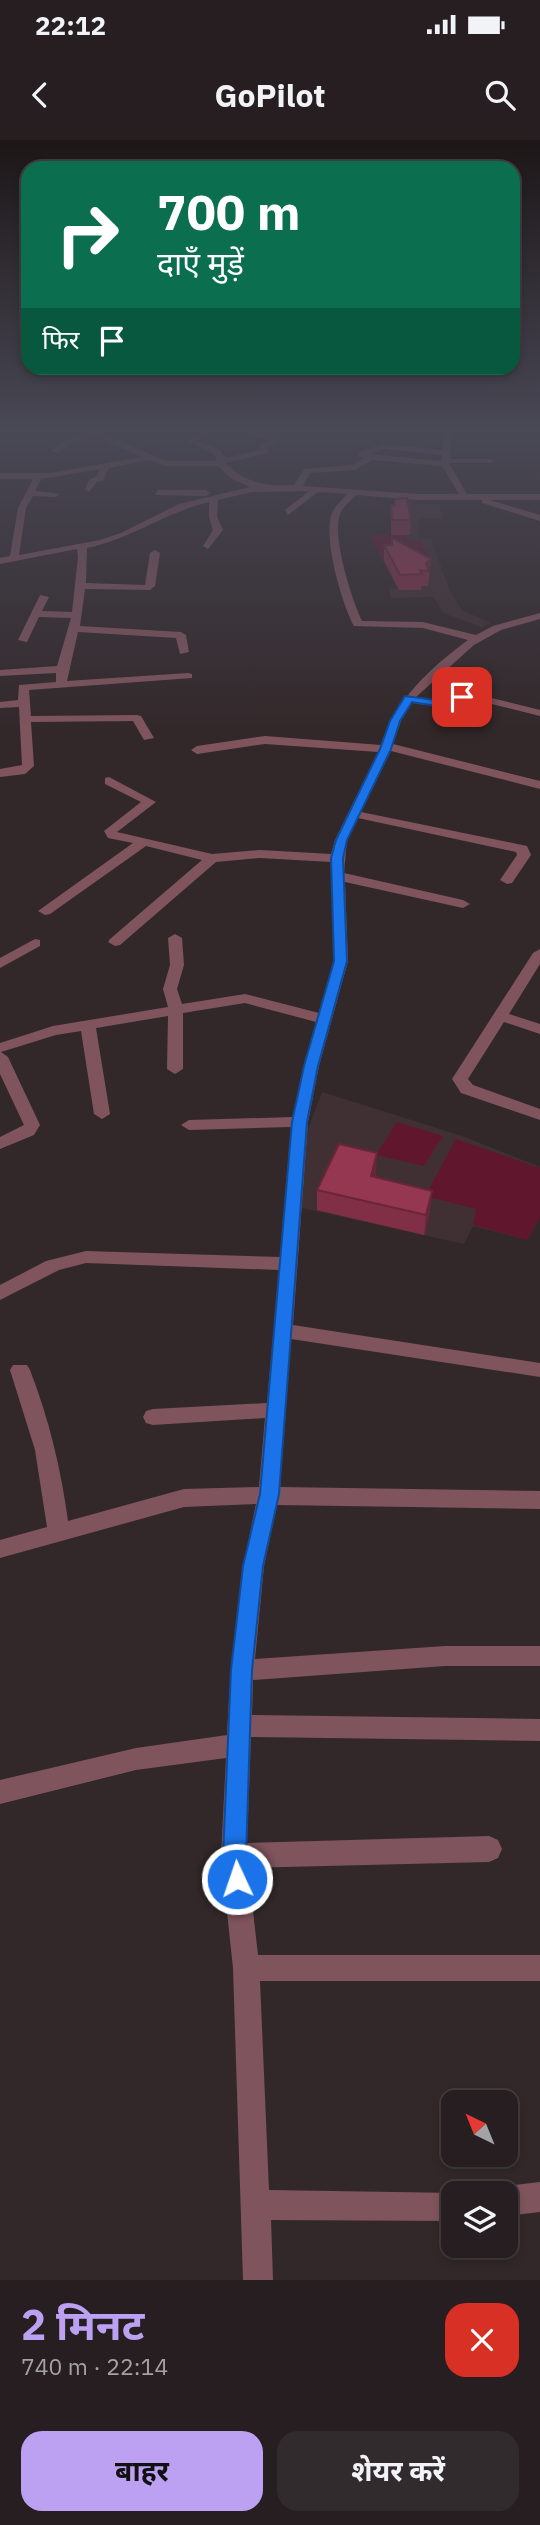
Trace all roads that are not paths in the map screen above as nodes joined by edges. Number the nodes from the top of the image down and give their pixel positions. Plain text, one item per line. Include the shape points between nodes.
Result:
1 (17, 531) edge
2 (132, 531) edge
3 (217, 531) edge
4 (334, 531) edge
5 (208, 546) dead end
6 (82, 547) junction
7 (155, 553) dead end
8 (14, 559) junction
9 (0, 561) edge
10 (81, 586) junction
11 (44, 597) dead end
12 (38, 614) junction
13 (75, 615) junction
14 (540, 617) edge
15 (74, 629) junction
16 (478, 639) junction
17 (23, 640) dead end
18 (184, 652) dead end
19 (61, 669) junction
20 (0, 673) edge
21 (188, 676) dead end
22 (61, 682) junction
23 (409, 699) junction
24 (22, 703) junction
25 (0, 705) edge
26 (540, 713) edge
27 (24, 719) junction
28 (148, 738) dead end
29 (387, 747) junction
30 (197, 750) dead end
31 (0, 773) edge
32 (109, 781) dead end
33 (540, 785) edge
34 (355, 814) junction
35 (142, 843) junction
36 (212, 858) junction
37 (338, 867) junction
38 (507, 880) dead end
39 (463, 904) dead end
40 (45, 911) dead end
41 (175, 938) dead end
42 (116, 942) dead end
43 (35, 943) dead end
44 (540, 953) edge
45 (0, 964) edge
46 (176, 1008) junction
47 (500, 1016) junction
48 (324, 1019) junction
49 (88, 1024) junction
50 (540, 1029) edge
51 (0, 1048) edge
52 (0, 1057) edge
53 (175, 1069) dead end
54 (4, 1081) edge
55 (102, 1114) dead end
56 (540, 1115) edge
57 (299, 1122) junction
58 (189, 1125) dead end
59 (0, 1144) edge
60 (287, 1264) junction
61 (0, 1293) edge
62 (282, 1330) junction
63 (20, 1370) dead end
64 (540, 1370) edge
65 (276, 1410) junction
66 (153, 1417) dead end
67 (270, 1494) junction
68 (540, 1500) edge
69 (59, 1533) junction
70 (0, 1549) edge
71 (540, 1656) edge
72 (242, 1670) junction
73 (540, 1730) edge
74 (239, 1736) junction
75 (0, 1792) edge
76 (489, 1849) dead end
77 (234, 1856) junction
78 (246, 1968) junction
79 (540, 1968) edge
80 (540, 2197) edge
81 (518, 2200) edge
82 (255, 2205) junction
83 (441, 2206) edge
84 (258, 2280) edge

1 - 8 street
2 - 6 street
3 - 5 street
4 - 16 street via 346,602 358,624 423,625
6 - 8 street
6 - 10 street
7 - 10 street via 147,588
8 - 9 street
10 - 13 street
11 - 12 street
12 - 13 street
12 - 17 street
13 - 15 street
14 - 16 street via 513,622
15 - 18 street via 181,635
15 - 19 street
16 - 23 street via 441,665
19 - 20 street
19 - 22 street
21 - 22 street
22 - 24 street via 23,687
23 - 26 street via 443,704 471,696
23 - 29 street via 395,721
24 - 25 street
24 - 27 street
27 - 28 street via 138,719
27 - 31 street via 28,766
29 - 30 street via 265,740
29 - 33 street
29 - 34 street
32 - 35 street via 149,800 109,833
34 - 37 street via 341,840
34 - 38 street via 522,849 524,855
35 - 36 street
35 - 40 street
36 - 37 street via 260,854
36 - 42 street
37 - 39 street
37 - 48 street via 341,961
41 - 46 street via 177,965 170,989
43 - 45 street
44 - 47 street
46 - 48 street via 245,998
46 - 49 street
46 - 53 street
47 - 50 street
47 - 56 street via 460,1079 461,1085
48 - 57 street
49 - 51 street
49 - 55 street
52 - 54 street
54 - 59 street via 32,1125
57 - 58 street
57 - 60 street
60 - 61 street via 86,1256 47,1267
60 - 62 street
62 - 64 street
62 - 65 street
63 - 69 street via 42,1430
65 - 66 street
65 - 67 street
67 - 68 street
67 - 69 street via 184,1498
67 - 72 street via 253,1566
69 - 70 street
71 - 72 street via 445,1656
72 - 74 street
73 - 74 street
74 - 75 street
74 - 77 street
76 - 77 street
77 - 78 street
78 - 79 street
78 - 82 street
80 - 81 street
82 - 83 street
82 - 84 street

